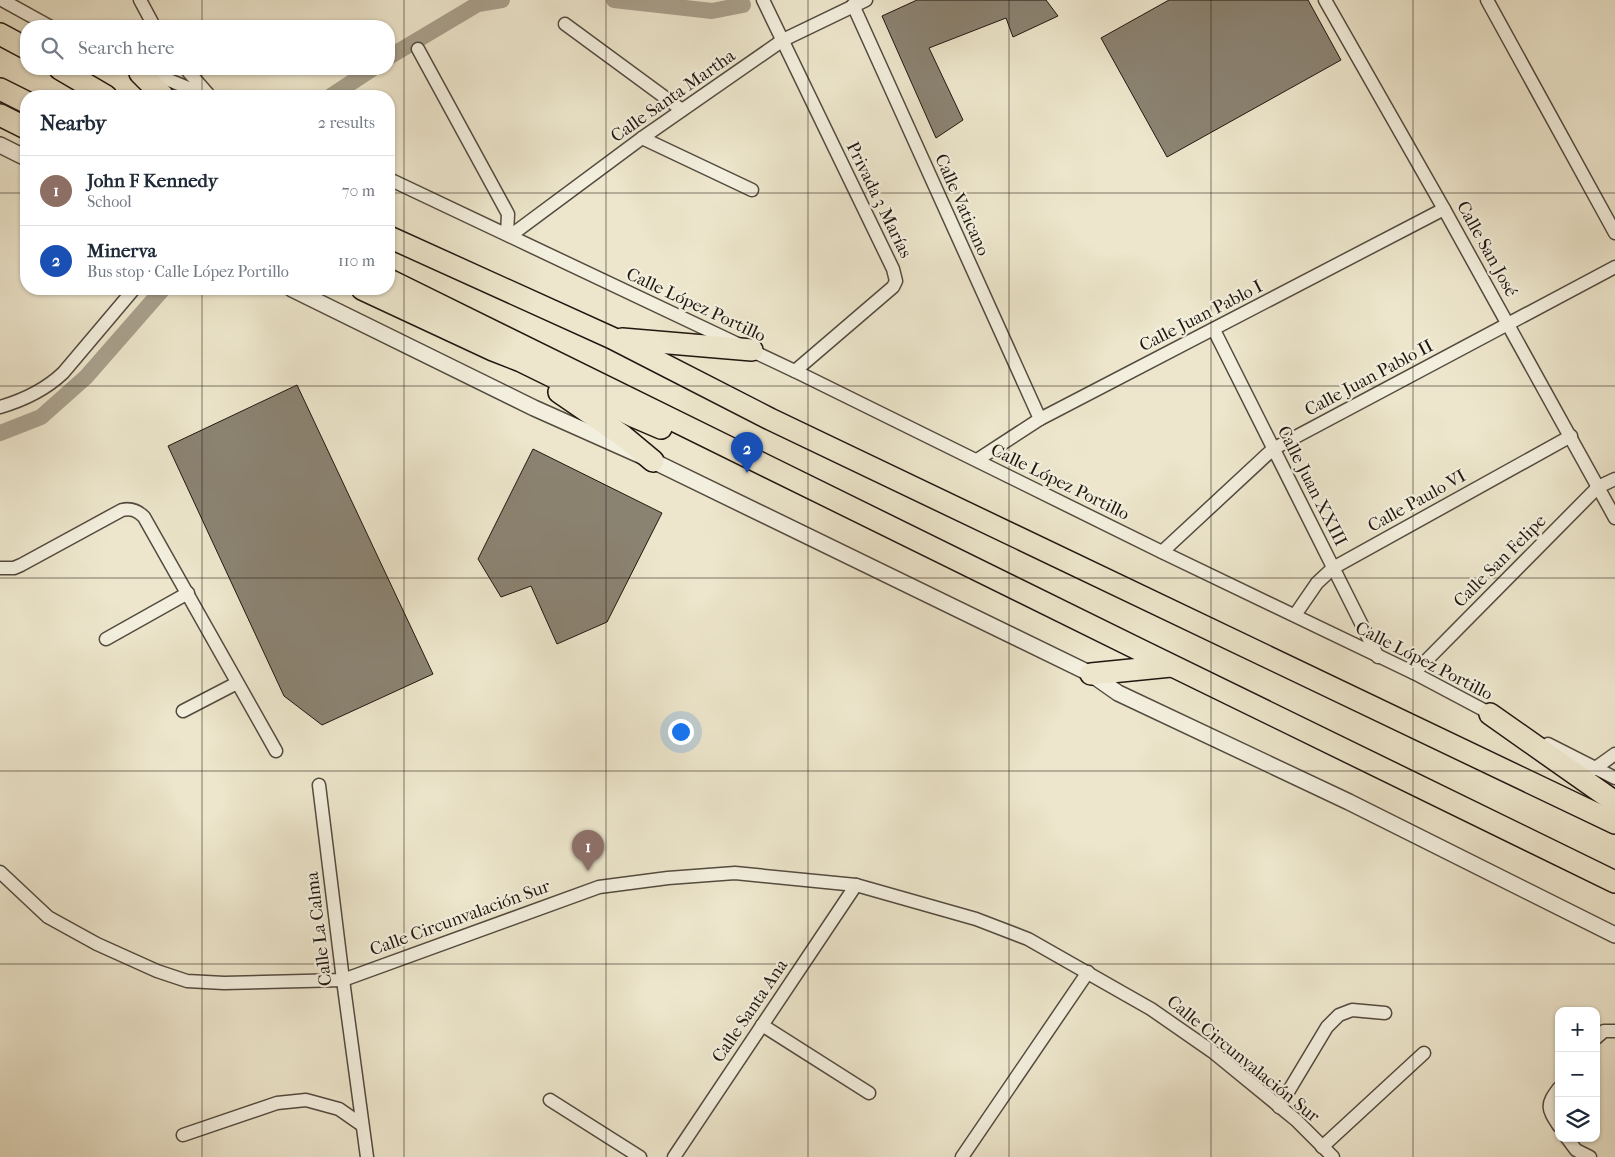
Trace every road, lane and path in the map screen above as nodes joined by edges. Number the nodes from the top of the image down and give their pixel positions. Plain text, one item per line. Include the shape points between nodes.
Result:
1 (2, 0) edge
2 (140, 0) edge
3 (763, 0) edge
4 (866, 0) edge
5 (1325, 0) edge
6 (1486, 0) edge
7 (853, 5) junction
8 (38, 20) edge
9 (151, 20) edge
10 (565, 24) dead end
11 (0, 34) edge
12 (783, 40) junction
13 (20, 45) edge
14 (418, 49) dead end
15 (70, 75) edge
16 (149, 75) edge
17 (156, 75) edge
18 (191, 75) edge
19 (0, 89) edge
20 (96, 90) edge
21 (159, 90) edge
22 (194, 90) edge
23 (204, 90) edge
24 (20, 99) edge
25 (682, 110) junction
26 (0, 115) edge
27 (20, 125) edge
28 (642, 138) junction
29 (0, 145) edge
30 (20, 155) edge
31 (395, 182) edge
32 (752, 190) dead end
33 (1444, 209) junction
34 (1615, 233) edge
35 (508, 235) junction
36 (395, 240) edge
37 (1615, 267) edge
38 (395, 283) edge
39 (127, 295) edge
40 (304, 295) edge
41 (375, 295) edge
42 (1508, 324) junction
43 (1214, 330) junction
44 (612, 338) junction
45 (493, 350) junction
46 (752, 350) junction
47 (795, 371) junction
48 (0, 407) edge
49 (1040, 419) junction
50 (1571, 436) junction
51 (726, 445) junction
52 (1274, 449) junction
53 (976, 460) junction
54 (654, 461) junction
55 (1615, 479) edge
56 (1598, 487) junction
57 (1615, 518) edge
58 (1162, 552) junction
59 (0, 568) edge
60 (1333, 568) junction
61 (188, 593) junction
62 (1295, 615) junction
63 (106, 639) dead end
64 (1378, 658) junction
65 (1172, 666) junction
66 (1414, 673) junction
67 (1091, 674) junction
68 (237, 683) junction
69 (183, 711) dead end
70 (1490, 714) junction
71 (276, 751) dead end
72 (1615, 754) edge
73 (1594, 769) junction
74 (1615, 778) edge
75 (319, 785) dead end
76 (1615, 802) edge
77 (1615, 823) edge
78 (0, 872) edge
79 (1615, 882) edge
80 (856, 885) junction
81 (1615, 935) edge
82 (1088, 972) junction
83 (343, 980) junction
84 (1385, 1014) dead end
85 (762, 1025) junction
86 (1424, 1054) dead end
87 (868, 1093) dead end
88 (1555, 1093) edge
89 (550, 1100) dead end
90 (1279, 1106) junction
91 (1555, 1120) edge
92 (362, 1125) junction
93 (183, 1135) dead end
94 (1570, 1142) edge
95 (1322, 1147) junction
96 (367, 1157) edge
97 (640, 1157) edge
98 (674, 1157) edge
99 (962, 1157) edge
100 (1332, 1157) edge
101 (1590, 1157) edge

1 - 8 street
2 - 9 street
3 - 12 street
4 - 7 street, Calle Santa Martha
5 - 33 street, Calle San José
6 - 34 street
7 - 12 street, Calle Santa Martha
7 - 49 street, Calle Vaticano
10 - 25 street
11 - 13 highway
12 - 25 street, Calle Santa Martha
12 - 47 street, Privada 3 Marías via 896,281
14 - 35 street via 508,214
15 - 20 highway
16 - 21 highway
17 - 22 street
18 - 23 street
19 - 24 highway
25 - 28 street, Calle Santa Martha
26 - 27 highway
28 - 32 street
28 - 35 street, Calle Santa Martha
29 - 30 street
31 - 35 street, Calle López Portillo
33 - 42 street, Calle San José
33 - 43 street, Calle Juan Pablo I
35 - 46 street, Calle López Portillo
36 - 44 highway
37 - 42 street, Calle Juan Pablo II
38 - 51 highway
39 - 48 street via 51,384
40 - 54 street via 534,408
41 - 45 highway
42 - 50 street, Calle San José
42 - 52 street, Calle Juan Pablo II
43 - 49 street, Calle Juan Pablo I
43 - 52 street, Calle Juan XXIII
44 - 46 highway
44 - 77 highway via 770,419
45 - 51 highway via 687,439
45 - 54 highway via 623,436
46 - 47 street, Calle López Portillo
47 - 53 street, Calle López Portillo
49 - 53 street, Calle Juan Pablo I
50 - 56 street, Calle San José
50 - 60 street, Calle Paulo VI
51 - 65 highway
52 - 58 street, Calle Juan Pablo II
52 - 60 street, Calle Juan XXIII
53 - 58 street, Calle López Portillo
54 - 67 street
55 - 56 street, Calle San Felipe
56 - 57 street, Calle San José
56 - 66 street, Calle San Felipe
58 - 62 street, Calle López Portillo
59 - 61 street via 21,565 122,510 134,510 144,516
60 - 62 street, Calle Paulo VI via 1317,582
60 - 64 street, Calle Juan XXIII
61 - 63 street
61 - 68 street
62 - 64 street, Calle López Portillo
64 - 66 street, Calle López Portillo
65 - 67 highway
65 - 79 highway
66 - 70 street, Calle López Portillo
67 - 81 street via 1118,693 1349,802
68 - 69 street
68 - 71 street
70 - 73 street, Calle López Portillo
70 - 76 highway
72 - 73 street
73 - 74 street, Calle López Portillo
75 - 83 street, Calle La Calma
78 - 83 street, Calle Circunvalación Sur via 32,904 64,927 164,974 187,980 224,983
80 - 82 street, Calle Circunvalación Sur via 976,919 1028,939
80 - 83 street, Calle Circunvalación Sur via 735,873 599,887
80 - 85 street, Calle Santa Ana
82 - 90 street, Calle Circunvalación Sur via 1151,1008
82 - 99 street
83 - 92 street, Calle La Calma
84 - 90 street via 1352,1010 1339,1015 1327,1027
85 - 87 street
85 - 98 street, Calle Santa Ana
86 - 95 street
88 - 91 street via 1548,1106
89 - 97 street
90 - 95 street, Calle Circunvalación Sur
92 - 93 street via 339,1109 306,1100 277,1103
92 - 96 street, Calle La Calma
94 - 101 street via 1576,1150
95 - 100 street, Calle Circunvalación Sur

